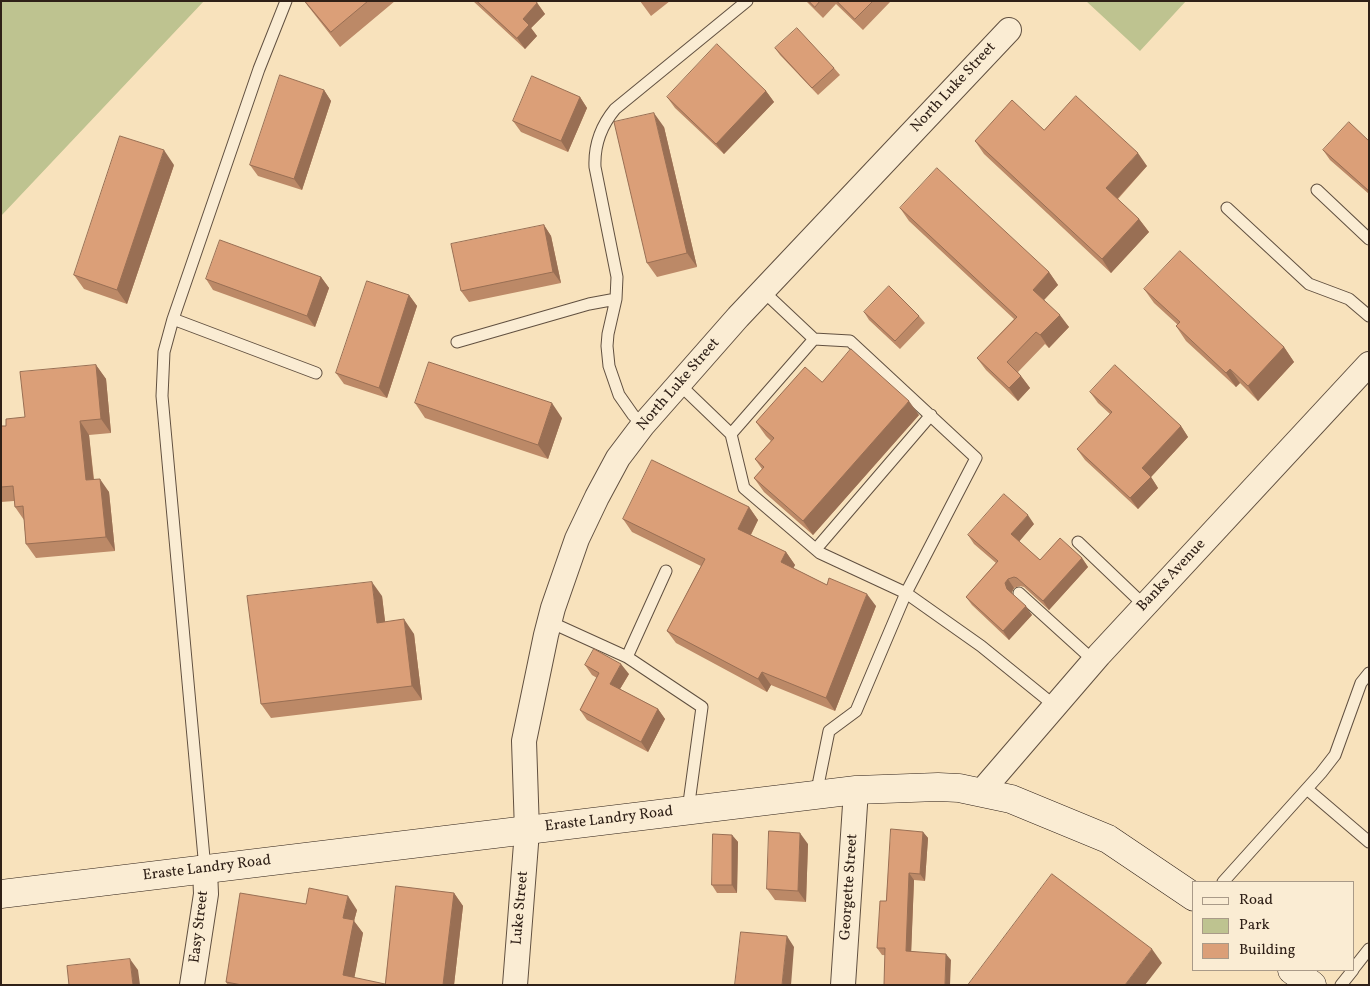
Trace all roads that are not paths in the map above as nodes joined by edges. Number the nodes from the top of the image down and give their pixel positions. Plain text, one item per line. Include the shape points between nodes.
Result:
1 (286, 1) edge
2 (747, 1) edge
3 (1009, 30) dead end
4 (1316, 190) dead end
5 (1228, 208) dead end
6 (1369, 239) edge
7 (763, 291) junction
8 (616, 299) junction
9 (1369, 316) edge
10 (172, 319) junction
11 (814, 339) junction
12 (457, 342) dead end
13 (1369, 364) edge
14 (316, 373) dead end
15 (679, 384) junction
16 (930, 415) junction
17 (642, 425) junction
18 (731, 434) junction
19 (1078, 542) dead end
20 (816, 549) junction
21 (666, 571) dead end
22 (906, 593) junction
23 (1019, 593) edge
24 (1145, 606) junction
25 (550, 622) junction
26 (627, 657) junction
27 (1094, 661) junction
28 (1369, 673) edge
29 (1055, 706) junction
30 (1307, 789) junction
31 (856, 790) junction
32 (981, 792) junction
33 (816, 795) junction
34 (688, 811) junction
35 (527, 831) junction
36 (1369, 842) edge
37 (205, 870) junction
38 (1224, 881) edge
39 (1, 894) edge
40 (1192, 895) edge
41 (1368, 951) edge
42 (1355, 967) edge
43 (1293, 971) edge
44 (1352, 971) edge
45 (192, 985) edge
46 (515, 985) edge
47 (843, 985) edge
48 (1312, 985) edge
49 (1341, 985) edge

1 - 10 lane
2 - 8 lane via 615,109 600,131 595,167 616,269
3 - 7 street, North Luke Street
4 - 6 lane
5 - 9 lane via 1309,284 1349,299
7 - 11 lane
7 - 15 street, North Luke Street
8 - 12 lane
8 - 17 lane via 608,334 609,366 619,395
10 - 14 lane
10 - 37 lane via 164,352 162,396
11 - 16 lane via 850,341
11 - 18 lane
13 - 24 street, Banks Avenue
15 - 17 street, North Luke Street
15 - 18 lane
16 - 20 lane
16 - 22 lane via 976,458
17 - 25 street, North Luke Street via 618,458 577,538
18 - 20 lane via 744,488
19 - 24 lane
20 - 22 lane
21 - 26 lane
22 - 29 lane via 981,646
22 - 33 lane via 856,711 829,731
23 - 27 lane
24 - 27 street, Banks Avenue
25 - 26 lane
25 - 35 street, North Luke Street via 524,741
26 - 34 lane via 702,707
27 - 29 street, Banks Avenue
28 - 30 lane via 1361,683 1335,754
29 - 32 street, Banks Avenue
30 - 36 lane
30 - 38 lane
31 - 32 street, Eraste Landry Road via 938,787
31 - 33 street, Eraste Landry Road
31 - 47 street, Georgette Street
32 - 40 street, Eraste Landry Road via 1011,799 1108,839
33 - 34 street, Eraste Landry Road
34 - 35 street, Eraste Landry Road
35 - 37 street, Eraste Landry Road
35 - 46 street, Luke Street
37 - 39 street, Eraste Landry Road
37 - 45 street, Easy Street via 206,894
41 - 42 lane
43 - 48 street
44 - 49 lane

